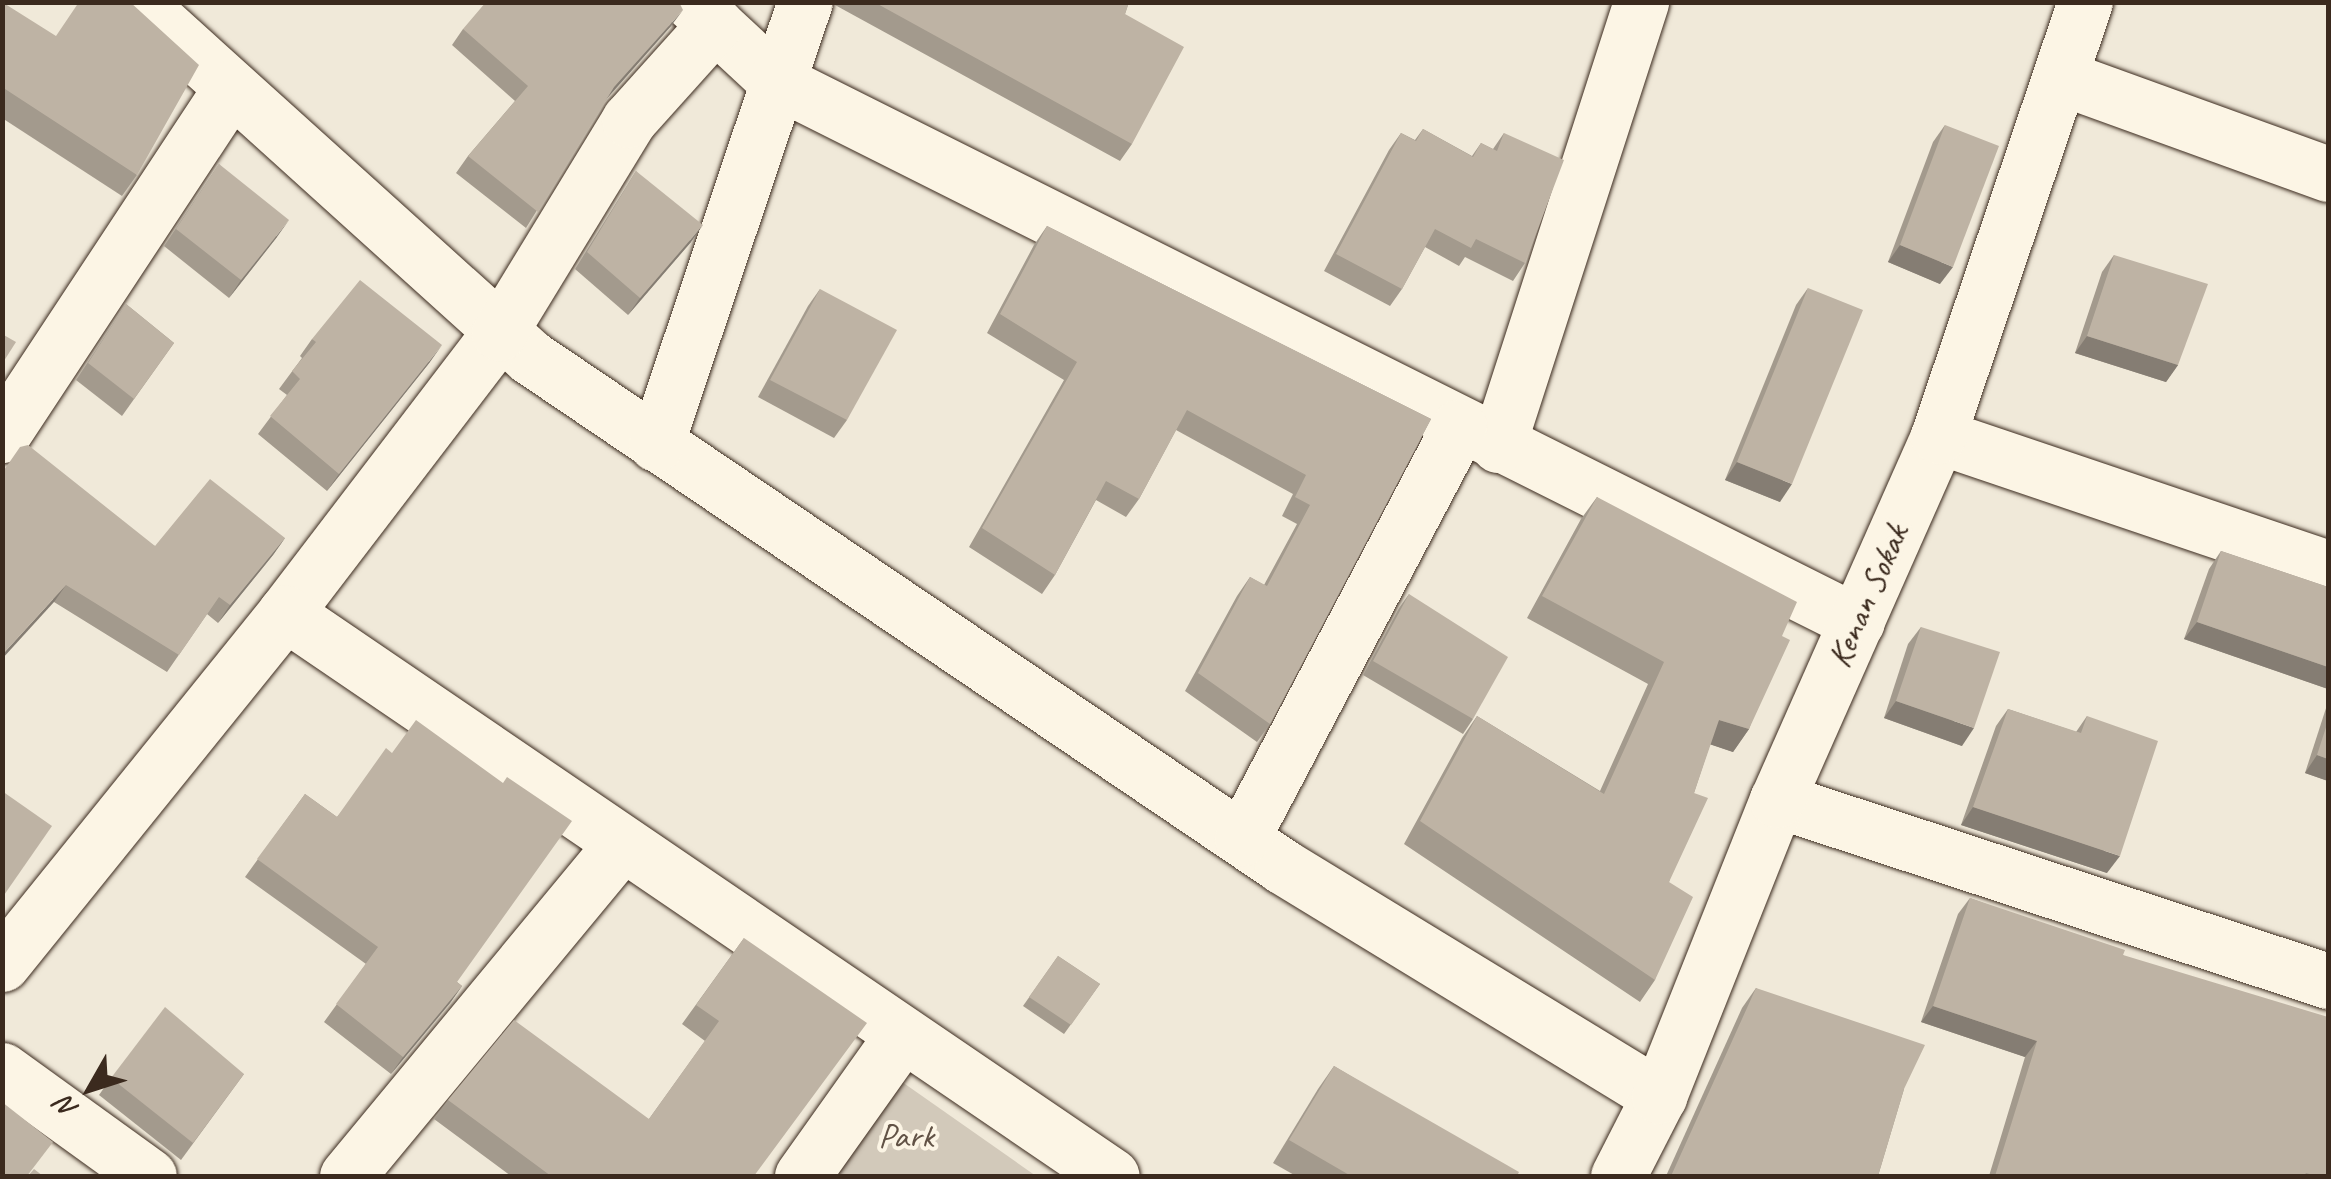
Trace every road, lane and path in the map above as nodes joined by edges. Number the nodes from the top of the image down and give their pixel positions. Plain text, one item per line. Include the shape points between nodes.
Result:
1 (138, 2) edge
2 (805, 2) edge
3 (1640, 2) edge
4 (2085, 2) edge
5 (703, 14) edge
6 (2060, 78) junction
7 (775, 80) junction
8 (231, 88) junction
9 (2328, 174) edge
10 (499, 333) junction
11 (2, 435) edge
12 (1479, 436) junction
13 (1938, 436) junction
14 (656, 444) junction
15 (2328, 568) edge
16 (285, 613) junction
17 (1857, 622) junction
18 (1777, 800) junction
19 (1242, 838) junction
20 (620, 846) junction
21 (2, 964) edge
22 (2328, 981) edge
23 (900, 1038) junction
24 (2, 1070) edge
25 (1659, 1096) junction
26 (149, 1176) edge
27 (347, 1176) edge
28 (802, 1176) edge
29 (1112, 1176) edge
30 (1620, 1176) edge

1 - 8 street
2 - 7 street
3 - 12 street
4 - 6 street, Kenan Sokak
5 - 7 street
5 - 10 street via 629,120
6 - 9 street
6 - 13 street, Kenan Sokak
7 - 12 street
7 - 14 street
8 - 10 street
8 - 11 street
10 - 14 street
10 - 16 street
12 - 17 street
12 - 19 street
13 - 15 street
13 - 17 street, Kenan Sokak
14 - 19 street
16 - 20 street
16 - 21 street
17 - 18 street, Kenan Sokak
18 - 22 street
18 - 25 street, Kenan Sokak
19 - 25 street
20 - 23 street
20 - 27 street
23 - 28 street
23 - 29 street
24 - 26 street
25 - 30 street, Kenan Sokak

